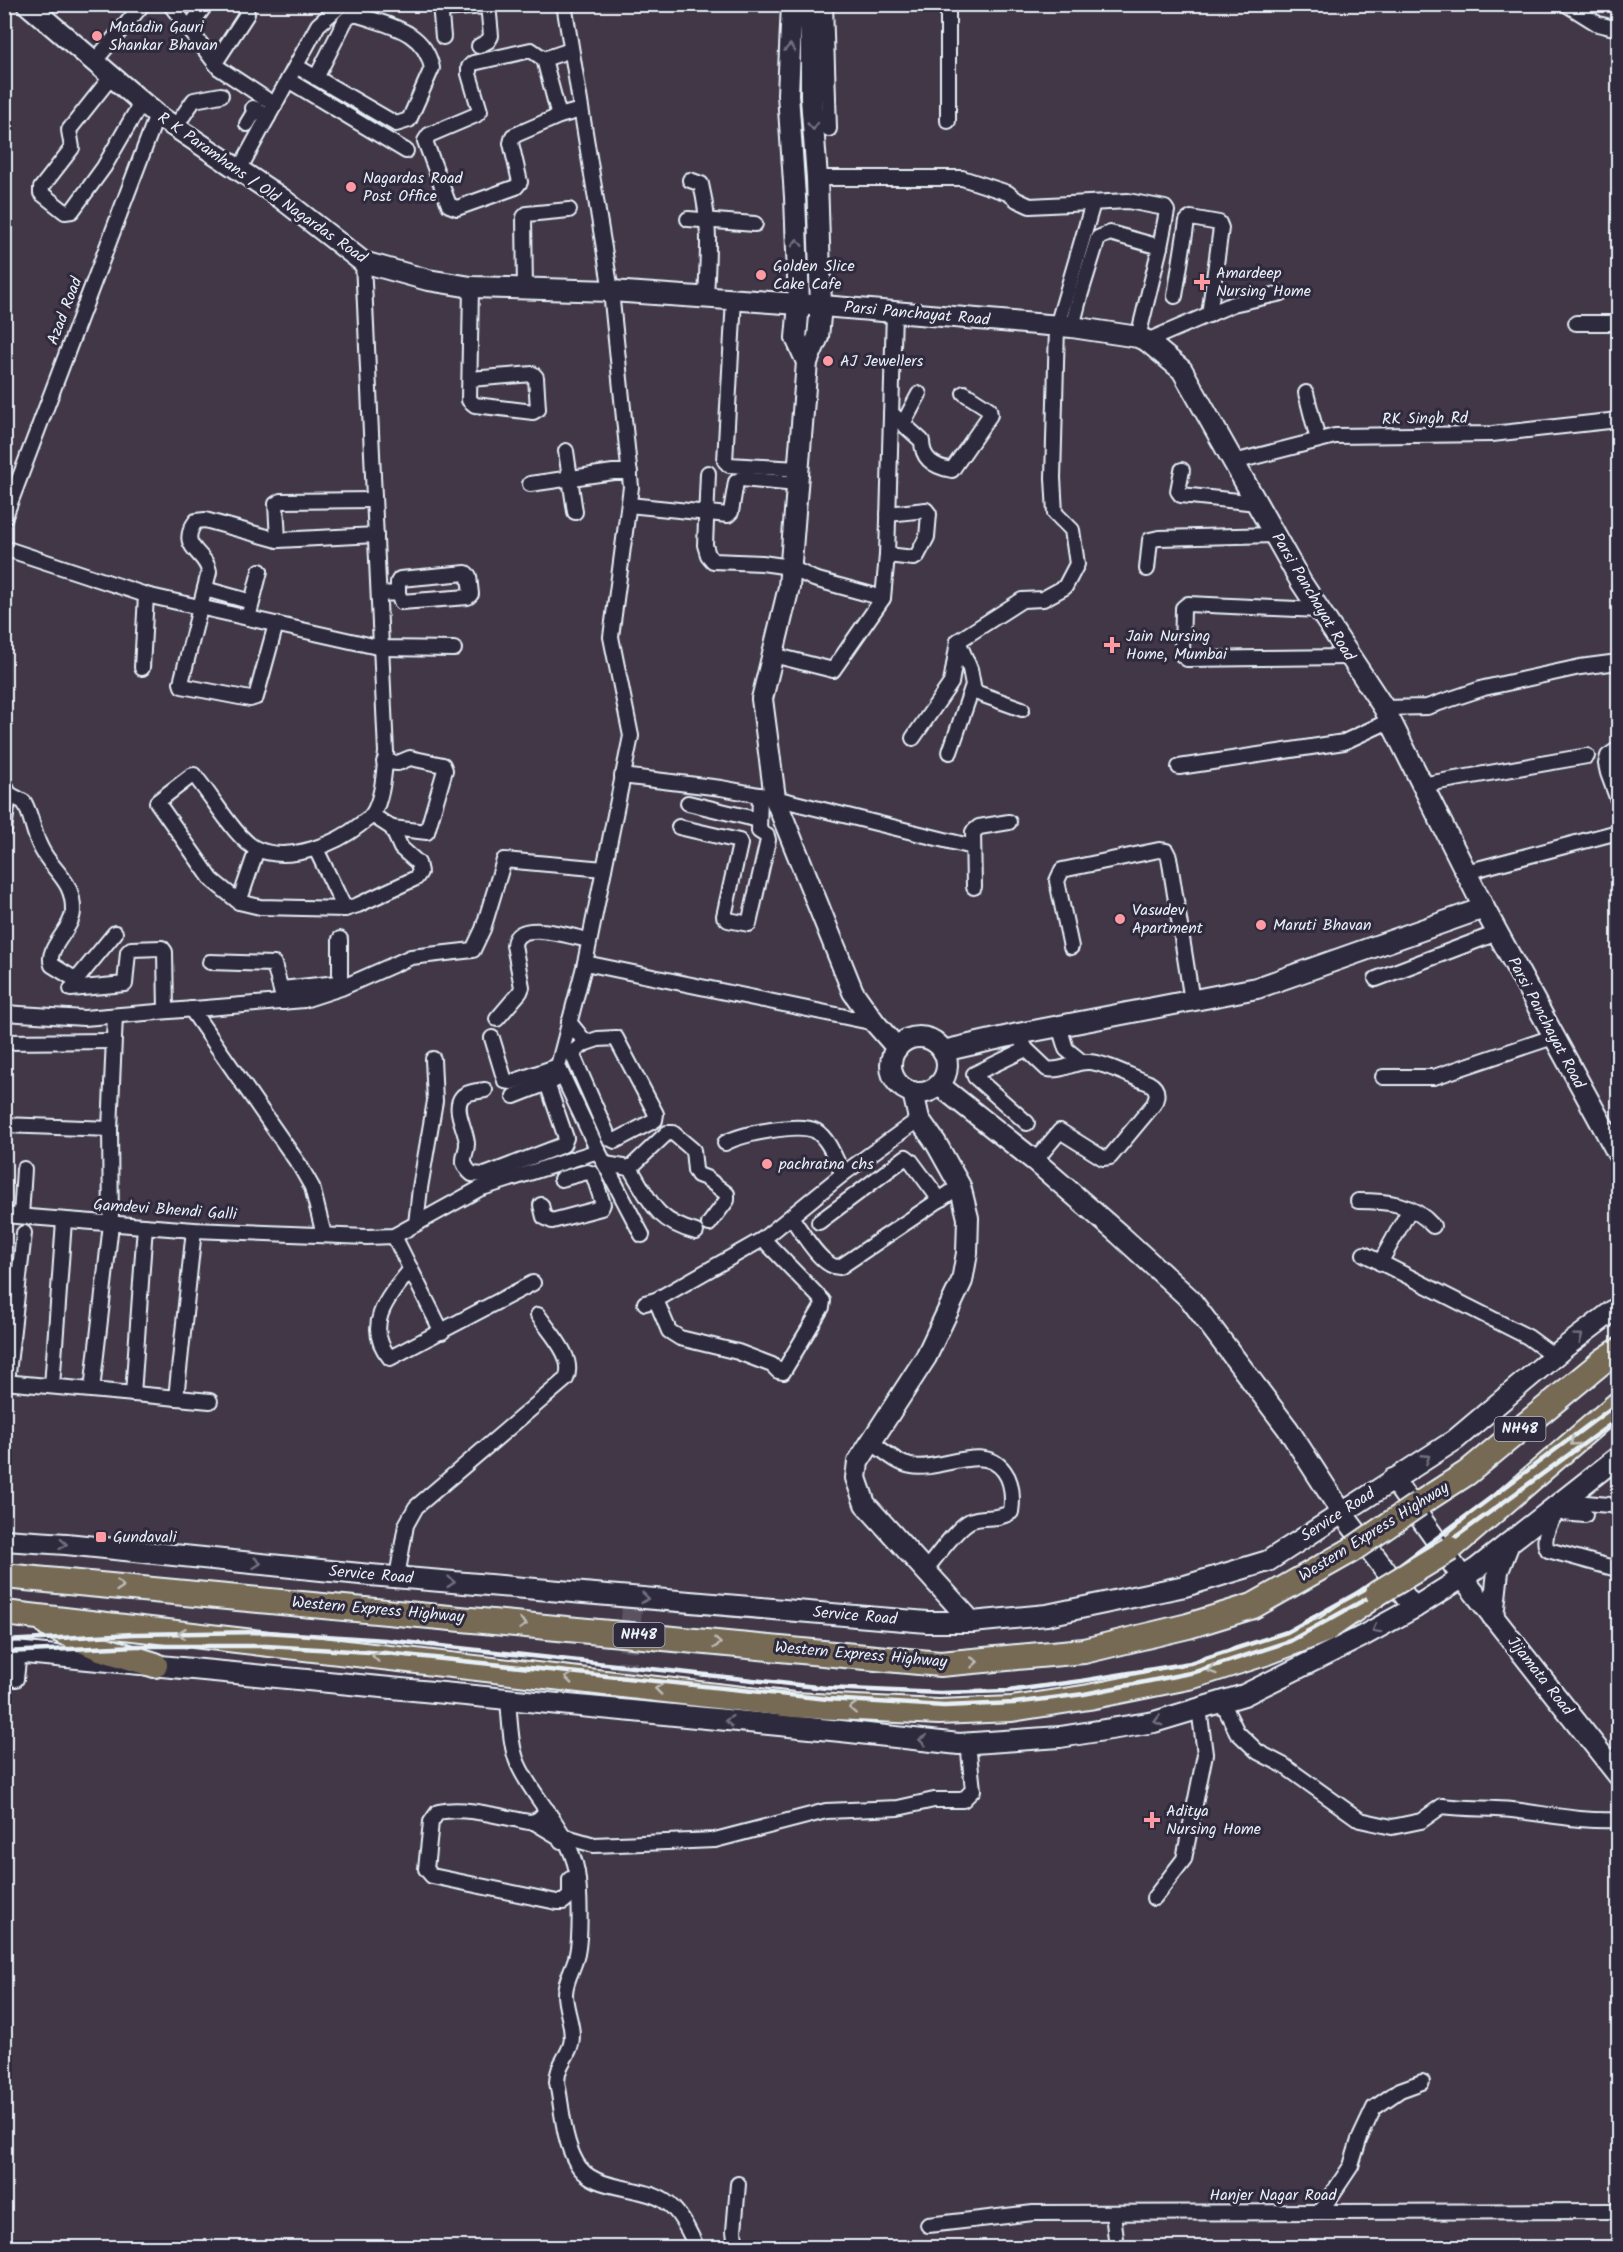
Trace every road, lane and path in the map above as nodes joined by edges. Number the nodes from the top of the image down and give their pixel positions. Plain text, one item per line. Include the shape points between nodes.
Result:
1 (27, 4) edge
2 (143, 4) edge
3 (170, 4) edge
4 (207, 4) edge
5 (240, 4) edge
6 (564, 4) edge
7 (792, 4) edge
8 (811, 4) edge
9 (825, 4) edge
10 (948, 4) edge
11 (1566, 4) edge
12 (488, 5) edge
13 (440, 7) edge
14 (347, 8) edge
15 (189, 28) junction
16 (1618, 29) edge
17 (819, 34) junction
18 (443, 37) dead end
19 (479, 46) dead end
20 (571, 50) junction
21 (544, 58) junction
22 (94, 62) junction
23 (215, 63) junction
24 (296, 66) junction
25 (111, 77) junction
26 (316, 78) junction
27 (288, 80) junction
28 (221, 94) dead end
29 (820, 98) junction
30 (149, 109) junction
31 (581, 110) junction
32 (271, 111) junction
33 (559, 116) junction
34 (948, 121) dead end
35 (247, 124) dead end
36 (175, 127) junction
37 (829, 129) dead end
38 (406, 151) dead end
39 (239, 170) junction
40 (817, 178) junction
41 (690, 180) dead end
42 (1093, 203) junction
43 (569, 210) dead end
44 (688, 219) dead end
45 (708, 220) junction
46 (755, 224) dead end
47 (1160, 247) junction
48 (363, 262) junction
49 (471, 287) junction
50 (525, 289) junction
51 (611, 291) junction
52 (1282, 293) dead end
53 (1175, 296) dead end
54 (706, 297) junction
55 (734, 299) junction
56 (800, 304) junction
57 (821, 306) junction
58 (894, 312) junction
59 (1209, 315) junction
60 (1576, 323) dead end
61 (1618, 323) edge
62 (1065, 327) junction
63 (1143, 339) junction
64 (807, 362) junction
65 (470, 378) junction
66 (964, 393) dead end
67 (1306, 393) dead end
68 (919, 394) dead end
69 (891, 413) junction
70 (1618, 420) edge
71 (903, 424) junction
72 (1318, 440) junction
73 (566, 452) dead end
74 (1234, 462) junction
75 (630, 470) junction
76 (1182, 470) dead end
77 (708, 473) dead end
78 (797, 477) junction
79 (571, 479) junction
80 (530, 484) dead end
81 (374, 500) junction
82 (1257, 503) junction
83 (629, 505) junction
84 (576, 512) dead end
85 (705, 513) junction
86 (888, 514) junction
87 (4, 519) edge
88 (376, 535) junction
89 (1275, 535) junction
90 (278, 540) junction
91 (4, 548) edge
92 (887, 555) junction
93 (790, 567) junction
94 (1147, 569) dead end
95 (260, 571) dead end
96 (205, 589) junction
97 (398, 593) junction
98 (379, 594) junction
99 (146, 595) junction
100 (883, 598) junction
101 (252, 602) junction
102 (200, 608) junction
103 (1320, 610) junction
104 (248, 618) junction
105 (276, 624) junction
106 (958, 641) junction
107 (382, 648) junction
108 (454, 649) dead end
109 (773, 655) junction
110 (1349, 657) junction
111 (1618, 662) edge
112 (142, 668) dead end
113 (972, 691) junction
114 (1022, 709) dead end
115 (1387, 715) junction
116 (913, 738) dead end
117 (1618, 749) edge
118 (950, 752) dead end
119 (1587, 756) dead end
120 (384, 762) junction
121 (1179, 767) dead end
122 (622, 776) junction
123 (1421, 785) junction
124 (7, 788) edge
125 (768, 797) junction
126 (1618, 800) edge
127 (688, 803) dead end
128 (372, 815) junction
129 (759, 820) junction
130 (1009, 822) dead end
131 (679, 827) dead end
132 (392, 828) junction
133 (4, 830) edge
134 (1618, 832) edge
135 (973, 847) junction
136 (257, 849) junction
137 (316, 849) junction
138 (604, 869) junction
139 (1466, 872) junction
140 (974, 887) dead end
141 (239, 902) junction
142 (1484, 908) junction
143 (345, 909) junction
144 (115, 933) dead end
145 (1497, 933) junction
146 (339, 939) dead end
147 (589, 940) junction
148 (1071, 947) dead end
149 (210, 962) dead end
150 (585, 963) junction
151 (1376, 979) dead end
152 (341, 986) junction
153 (70, 989) dead end
154 (283, 995) junction
155 (1192, 1001) junction
156 (191, 1009) junction
157 (166, 1011) junction
158 (4, 1013) edge
159 (38, 1015) junction
160 (115, 1016) junction
161 (569, 1017) junction
162 (84, 1018) junction
163 (497, 1019) dead end
164 (875, 1023) junction
165 (1059, 1026) junction
166 (1553, 1037) junction
167 (492, 1038) dead end
168 (113, 1041) junction
169 (1022, 1041) junction
170 (4, 1042) edge
171 (558, 1042) dead end
172 (586, 1043) junction
173 (40, 1044) junction
174 (85, 1044) junction
175 (897, 1048) junction
176 (944, 1051) junction
177 (434, 1059) dead end
178 (1082, 1062) junction
179 (560, 1072) junction
180 (1383, 1077) dead end
181 (547, 1083) junction
182 (939, 1085) junction
183 (485, 1090) dead end
184 (913, 1092) junction
185 (514, 1096) dead end
186 (919, 1119) junction
187 (4, 1125) edge
188 (110, 1129) junction
189 (1009, 1141) junction
190 (724, 1143) dead end
191 (598, 1151) junction
192 (1618, 1154) edge
193 (1035, 1161) junction
194 (562, 1162) junction
195 (605, 1164) junction
196 (630, 1168) junction
197 (24, 1169) dead end
198 (843, 1174) junction
199 (960, 1186) junction
200 (619, 1189) junction
201 (601, 1197) junction
202 (940, 1200) junction
203 (1358, 1201) dead end
204 (541, 1205) dead end
205 (1410, 1209) junction
206 (4, 1215) edge
207 (661, 1215) junction
208 (21, 1216) junction
209 (791, 1217) junction
210 (64, 1221) junction
211 (819, 1222) dead end
212 (111, 1224) junction
213 (416, 1224) junction
214 (709, 1224) dead end
215 (145, 1226) junction
216 (1433, 1226) dead end
217 (194, 1230) junction
218 (696, 1232) dead end
219 (24, 1233) dead end
220 (324, 1235) junction
221 (394, 1236) junction
222 (763, 1239) junction
223 (1364, 1254) dead end
224 (1380, 1263) junction
225 (411, 1269) junction
226 (533, 1283) dead end
227 (1618, 1307) edge
228 (538, 1315) dead end
229 (442, 1332) junction
230 (1618, 1351) edge
231 (1554, 1356) junction
232 (6, 1382) edge
233 (52, 1386) junction
234 (92, 1390) junction
235 (133, 1394) junction
236 (176, 1398) junction
237 (210, 1401) dead end
238 (1618, 1404) edge
239 (871, 1442) junction
240 (1618, 1457) edge
241 (1393, 1479) junction
242 (1610, 1505) dead end
243 (1556, 1509) junction
244 (1342, 1513) junction
245 (1585, 1515) dead end
246 (4, 1540) edge
247 (1518, 1542) junction
248 (1617, 1569) edge
249 (925, 1570) junction
250 (10, 1575) edge
251 (397, 1577) junction
252 (1462, 1577) junction
253 (1414, 1608) junction
254 (11, 1615) edge
255 (1493, 1617) junction
256 (972, 1622) junction
257 (12, 1652) edge
258 (155, 1665) junction
259 (16, 1679) dead end
260 (508, 1700) junction
261 (1222, 1702) junction
262 (1199, 1708) junction
263 (968, 1743) junction
264 (1618, 1775) edge
265 (547, 1810) junction
266 (1618, 1820) edge
267 (534, 1822) junction
268 (563, 1836) junction
269 (1154, 1898) dead end
270 (1422, 2082) dead end
271 (738, 2184) dead end
272 (1321, 2211) junction
273 (1618, 2211) edge
274 (1113, 2213) junction
275 (928, 2225) dead end
276 (697, 2247) edge
277 (736, 2247) edge
278 (1117, 2247) edge

1 - 22 street, R K Paramhans / Old Nagardas Road
2 - 22 street
3 - 15 street
4 - 15 street
5 - 23 street via 247,14
6 - 20 street
56 -> 7 street via 788,94
8 - 17 street
9 - 17 street
10 - 34 street
11 - 16 street via 1598,24
12 - 13 street
12 - 19 street via 491,36
13 - 18 street
14 - 24 street via 318,25
14 - 26 street via 345,21
14 - 26 street via 407,32 423,45 432,68 409,120 396,124
15 - 23 street
17 - 29 street
20 - 21 street
20 - 31 street
21 - 33 street
21 - 33 street via 531,50 469,67 480,111 429,135 425,141 449,205 457,207 516,187 520,182 511,143 513,136
22 - 25 street, R K Paramhans / Old Nagardas Road
23 - 32 street
24 - 26 street
24 - 27 street
25 - 30 street, R K Paramhans / Old Nagardas Road
25 - 30 street via 69,130 72,148 41,193 65,212 72,211
27 - 32 street
27 - 38 street
28 - 36 street via 194,100
29 - 37 street
29 -> 40 street
30 - 36 street, R K Paramhans / Old Nagardas Road
30 - 87 street, Azad Road
31 - 33 street
31 - 51 street
32 - 35 street via 255,108
32 - 39 street
36 - 39 street, R K Paramhans / Old Nagardas Road
39 - 48 street, R K Paramhans / Old Nagardas Road
40 - 42 street via 962,178 1008,193 1030,206
40 - 57 street
41 - 45 street via 701,184
42 - 47 street via 1130,201 1165,208
42 - 62 street
43 - 50 street via 527,214 524,218
44 - 45 street
45 - 46 street
45 - 54 street
47 - 62 street via 1110,233 1098,238 1080,296
47 - 63 street
48 - 49 street, R K Paramhans / Old Nagardas Road
48 - 81 street
49 - 50 street, R K Paramhans / Old Nagardas Road
49 - 65 street
50 - 51 street, R K Paramhans / Old Nagardas Road
51 - 54 street, R K Paramhans / Old Nagardas Road
51 - 75 street
52 - 59 street via 1260,296
53 - 59 street via 1187,221 1191,218 1219,223
54 - 55 street, R K Paramhans / Old Nagardas Road
55 - 56 street, R K Paramhans / Old Nagardas Road
55 - 78 street via 725,461 729,465
56 - 57 street, R K Paramhans / Old Nagardas Road
56 - 64 street via 796,338
57 - 58 street, Parsi Panchayat Road
57 - 64 street via 818,337
58 - 62 street, Parsi Panchayat Road
58 - 69 street
59 - 63 street
60 - 61 street
62 - 63 street, Parsi Panchayat Road
62 - 106 street via 1053,478 1055,513 1072,530 1077,564 1065,587 1043,598 1022,600
63 - 74 street, Parsi Panchayat Road via 1182,370
64 - 78 street
65 - 65 street via 533,374 538,409 533,412 475,405 469,399
66 - 71 street via 989,409 990,416 952,470 925,458 922,441
67 - 72 street
68 - 71 street
69 - 71 street
69 - 86 street
70 - 72 street, RK Singh Rd via 1492,435 1335,436
72 - 74 street, RK Singh Rd
73 - 79 street
74 - 82 street, Parsi Panchayat Road
75 - 79 street
75 - 83 street
76 - 82 street via 1178,491 1181,495
77 - 85 street
78 - 85 street via 741,479 736,482 728,515
78 - 93 street
79 - 80 street
79 - 84 street
81 - 88 street
81 - 90 street via 281,501 276,504
82 - 89 street, Parsi Panchayat Road
83 - 85 street
83 - 122 street via 611,637 631,736
85 - 93 street via 705,545 713,561
86 - 92 street
86 - 92 street via 926,510 929,514 927,537 917,556
88 - 90 street
88 - 98 street
89 - 94 street via 1150,540
89 - 103 street, Parsi Panchayat Road
90 - 96 street via 205,520 196,521 191,528 191,547 208,564
91 - 99 street
92 - 100 street
93 - 100 street via 814,579
93 - 109 street
95 - 101 street
96 - 101 street
96 - 102 street
97 - 97 street via 401,602 471,594 466,573 400,579
97 - 98 street
98 - 107 street
99 - 102 street
99 - 112 street
100 - 109 street via 833,670
101 - 104 street
102 - 104 street
102 - 105 street via 181,683 184,688 256,697
103 - 110 street, Parsi Panchayat Road
103 - 110 street via 1188,603 1183,608 1182,655 1188,659
104 - 105 street
105 - 107 street
106 - 113 street via 973,678
106 - 116 street via 951,683
107 - 108 street
107 - 120 street
109 - 125 street via 762,699
110 - 115 street, Parsi Panchayat Road
111 - 115 street via 1484,688 1427,707
113 - 114 street
113 - 118 street
115 - 121 street via 1344,742
115 - 123 street, Parsi Panchayat Road
117 - 126 street via 1608,756 1606,764
119 - 123 street
120 - 128 street
120 - 132 street via 410,758 444,768 427,832
122 - 125 street
122 - 138 street
123 - 139 street, Parsi Panchayat Road
124 - 133 street
124 - 144 street via 24,802 39,846 70,887 72,917 50,955 52,965 78,978
125 - 129 street
125 - 135 street
125 - 164 street via 853,992
127 - 129 street
128 - 132 street
128 - 137 street via 345,837
129 - 131 street via 759,831 768,840 751,922 747,924 724,916 739,841
130 - 135 street via 975,829
132 - 143 street via 401,848 418,863 419,875
134 - 139 street
135 - 140 street
136 - 137 street via 283,854
136 - 141 street
136 - 141 street via 235,829 194,775 157,802 212,880
137 - 143 street
138 - 147 street
138 - 152 street via 504,860 473,950 411,957
139 - 142 street, Parsi Panchayat Road
141 - 143 street via 260,907
142 - 145 street, Parsi Panchayat Road
142 - 155 street via 1257,988
145 - 151 street
145 - 166 street, Parsi Panchayat Road
146 - 152 street
147 - 150 street
147 - 163 street via 533,930 518,935 514,945 522,987
148 - 155 street via 1059,873 1166,851
149 - 154 street via 274,964
150 - 161 street
150 - 164 street
152 - 154 street via 304,1000
153 - 157 street via 125,984 131,949 162,948
154 - 156 street
155 - 165 street
156 - 157 street
156 - 220 street via 300,1166 312,1187
157 - 160 street
158 - 159 street
159 - 162 street
159 - 173 street
160 - 162 street
160 - 168 street
161 - 171 street
161 - 172 street
161 - 179 street
162 - 174 street
164 - 175 street
165 - 169 street
165 - 178 street via 1066,1049
166 - 180 street via 1434,1077
166 - 192 street, Parsi Panchayat Road
167 - 179 street via 505,1081
168 - 174 street
168 - 188 street
169 - 176 street
169 - 178 street via 1049,1070
169 - 189 street via 974,1074 1025,1122
170 - 173 street
172 - 172 street via 574,1051 574,1058 609,1137 615,1141 655,1120 656,1114 616,1038
173 - 174 street
175 - 176 street via 904,1041 922,1037
175 - 184 street via 893,1074 897,1082
176 - 182 street via 947,1069
177 - 213 street via 435,1101
178 - 193 street via 1095,1063 1152,1085 1157,1094 1154,1104 1110,1157 1103,1158 1060,1131
179 - 181 street
179 - 191 street
181 - 183 street via 566,1138 563,1145 485,1175 472,1174 466,1168 463,1159 467,1144 459,1113 465,1094
181 - 185 street
182 - 184 street via 922,1093
182 - 189 street
184 - 186 street
186 - 198 street
186 - 199 street
187 - 188 street
188 - 212 street
189 - 193 street
190 - 198 street via 749,1133 801,1128 815,1131 827,1143
191 - 194 street
191 - 195 street
193 - 244 street via 1190,1299 1288,1429
194 - 201 street via 561,1179 593,1174
194 - 213 street via 478,1189
195 - 196 street
195 - 200 street
196 - 207 street
196 - 214 street via 667,1133 673,1133 693,1150 698,1176 727,1194 727,1200
197 - 208 street
198 - 209 street
199 - 202 street
199 - 239 street via 968,1218 962,1281 926,1358
200 - 201 street
200 - 207 street via 640,1231
201 - 204 street via 601,1208 558,1221 547,1220
202 - 209 street via 840,1268 825,1263
202 - 211 street via 906,1157
203 - 205 street via 1390,1202
205 - 216 street
205 - 224 street
206 - 208 street, Gamdevi Bhendi Galli
207 - 218 street via 671,1224
208 - 210 street, Gamdevi Bhendi Galli
209 - 222 street
210 - 212 street, Gamdevi Bhendi Galli
210 - 233 street
212 - 215 street, Gamdevi Bhendi Galli
212 - 234 street
213 - 221 street
215 - 217 street, Gamdevi Bhendi Galli
215 - 235 street
217 - 220 street, Gamdevi Bhendi Galli
217 - 236 street
219 - 232 street
220 - 221 street, Gamdevi Bhendi Galli
221 - 225 street
222 - 222 street via 651,1302 669,1331 681,1338 738,1352 783,1372 823,1301
223 - 224 street
224 - 231 street via 1528,1337
225 - 229 street
225 - 229 street via 386,1299 377,1330 379,1339 392,1358
226 - 229 street
231 -> 227 street, Service Road
228 - 251 street via 569,1362 566,1379 416,1507 406,1525
250 -> 230 highway, Western Express Highway / NH48, bridge via 940,1665 1084,1651 1253,1606 1350,1551 1467,1473
241 -> 231 street, Service Road via 1455,1440
232 - 233 street
233 - 234 street
234 - 235 street
235 - 236 street
236 - 237 street
238 -> 254 highway, NH48, bridge via 1450,1549 1325,1630 1193,1676 1012,1709 939,1712 794,1705
239 - 249 street via 858,1462 856,1478 865,1504
239 - 249 street via 913,1466 984,1458 997,1462 1010,1480 1011,1512 1004,1517 972,1520
240 - 243 street
241 - 244 street, Service Road
241 - 252 street, Jijamata Road
242 - 243 street
243 - 245 street
243 - 247 street
243 - 248 street via 1545,1542 1548,1550
244 - 253 street
244 - 256 street, Service Road via 1268,1561 1185,1586 1047,1616
246 -> 251 street, Service Road
247 - 252 street
247 - 255 street via 1498,1571
249 - 256 street
251 -> 256 street, Service Road via 927,1622
252 - 253 street
252 - 255 street, Jijamata Road
253 -> 261 street via 1244,1695
254 - 258 highway
255 - 264 street, Jijamata Road
257 - 258 street
257 - 259 street
258 - 260 street
263 -> 260 street
260 - 265 street via 518,1763
261 - 262 street
261 - 266 street via 1237,1732 1258,1752 1360,1820 1392,1827 1420,1821 1442,1806
262 -> 263 street via 1154,1722 1060,1737
262 - 269 street via 1205,1754 1184,1859
263 - 268 street via 973,1790 963,1800 826,1811 715,1840 594,1845
265 - 267 street
265 - 268 street
267 - 267 street via 461,1811 438,1812 431,1822 426,1869 432,1876 563,1902 570,1896 569,1858 559,1837
268 - 276 street via 577,1874 579,1943 565,1996 571,2046 560,2064 557,2082 570,2150 587,2176 656,2197 672,2207
270 - 272 street via 1400,2090 1374,2108 1351,2166
271 - 277 street
272 - 273 street, Hanjer Nagar Road
272 - 274 street, Hanjer Nagar Road
274 - 275 street, Hanjer Nagar Road via 1033,2213
274 - 278 street

